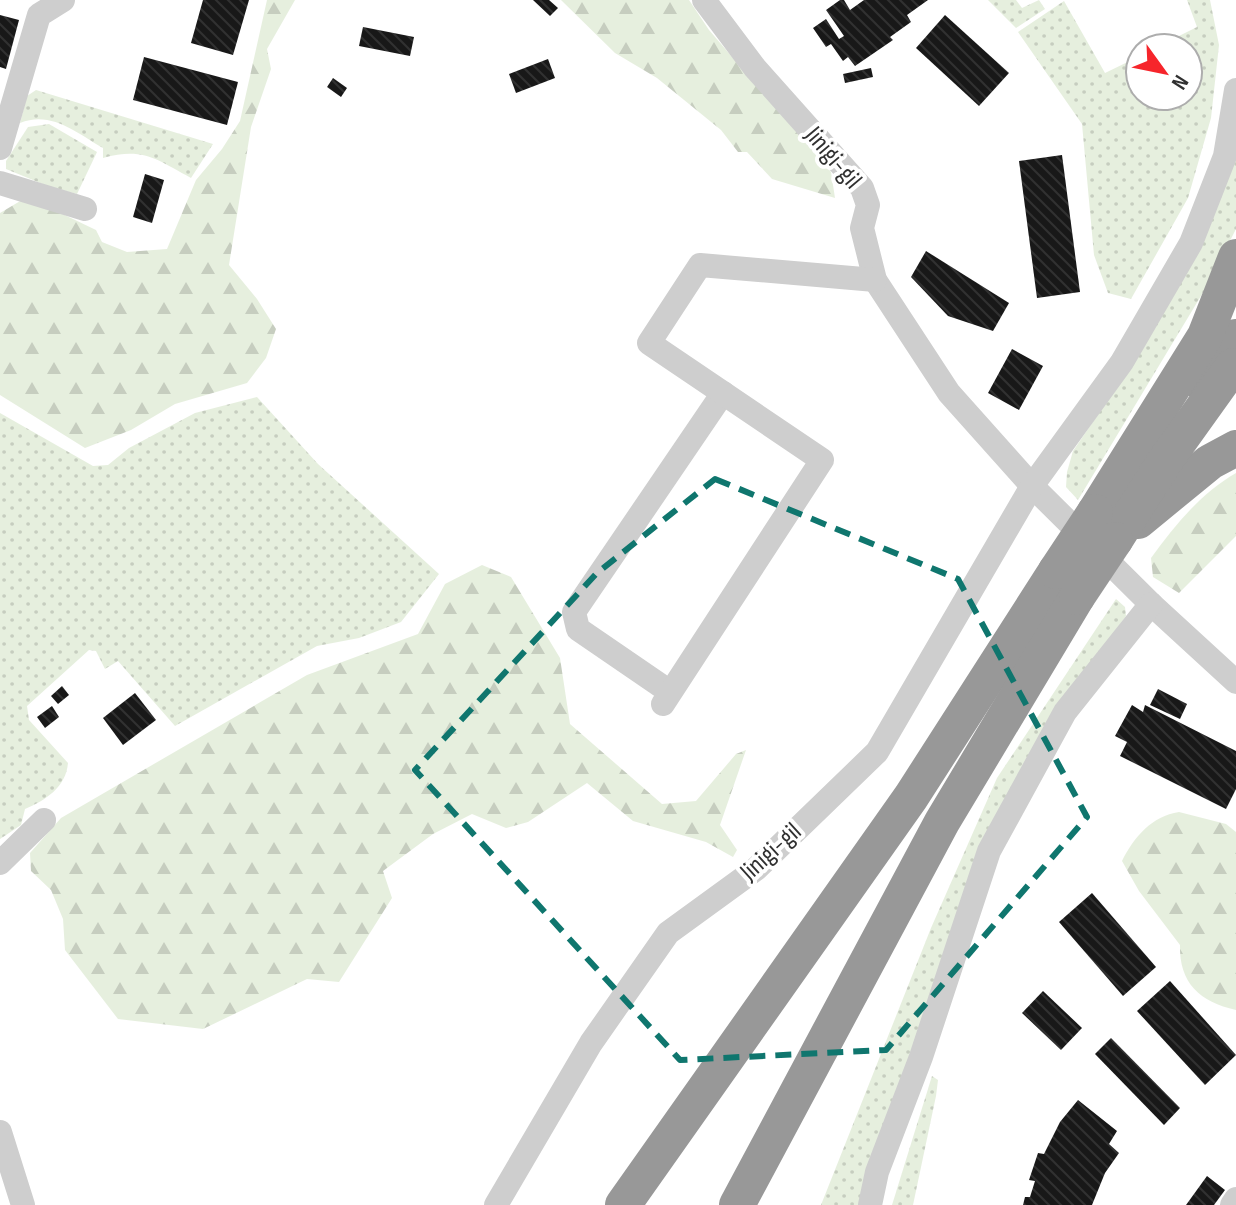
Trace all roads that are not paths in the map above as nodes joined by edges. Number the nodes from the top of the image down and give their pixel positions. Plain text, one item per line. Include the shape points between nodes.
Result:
1 (63, 0) edge
2 (704, 0) edge
3 (1236, 90) edge
4 (0, 148) edge
5 (0, 183) edge
6 (85, 209) dead end
7 (1236, 257) edge
8 (875, 280) junction
9 (1236, 337) edge
10 (1236, 362) edge
11 (723, 393) junction
12 (1236, 448) edge
13 (1032, 486) junction
14 (1105, 526) junction
15 (1066, 584) junction
16 (1151, 604) junction
17 (1236, 682) edge
18 (44, 820) dead end
19 (0, 863) edge
20 (0, 1132) edge
21 (1236, 1199) edge
22 (23, 1205) edge
23 (496, 1205) edge
24 (623, 1205) edge
25 (737, 1205) edge
26 (870, 1205) edge
27 (1232, 1205) edge

1 - 4 street via 39,15
2 - 8 street, Jinigi-gil via 755,68 862,188 868,205 862,228
3 - 13 street, Jinigi-gil via 1225,156 1191,243 1122,362
5 - 6 street
7 - 14 highway via 1205,336
8 - 11 street via 700,265 649,343
8 - 13 street, Jinigi-gil via 949,393
9 - 14 highway via 1188,391
10 - 14 highway via 1165,461
11 - 11 street via 822,460 666,698 578,629 574,612
12 - 14 highway
13 - 16 street, Jinigi-gil
13 - 23 street, Jinigi-gil via 877,752 756,869 668,933 591,1043
14 - 15 highway, bridge
15 - 24 highway
15 - 25 highway
16 - 17 street, Jinigi-gil
16 - 26 street via 1065,712 989,851
18 - 19 street
20 - 22 street
21 - 27 street

